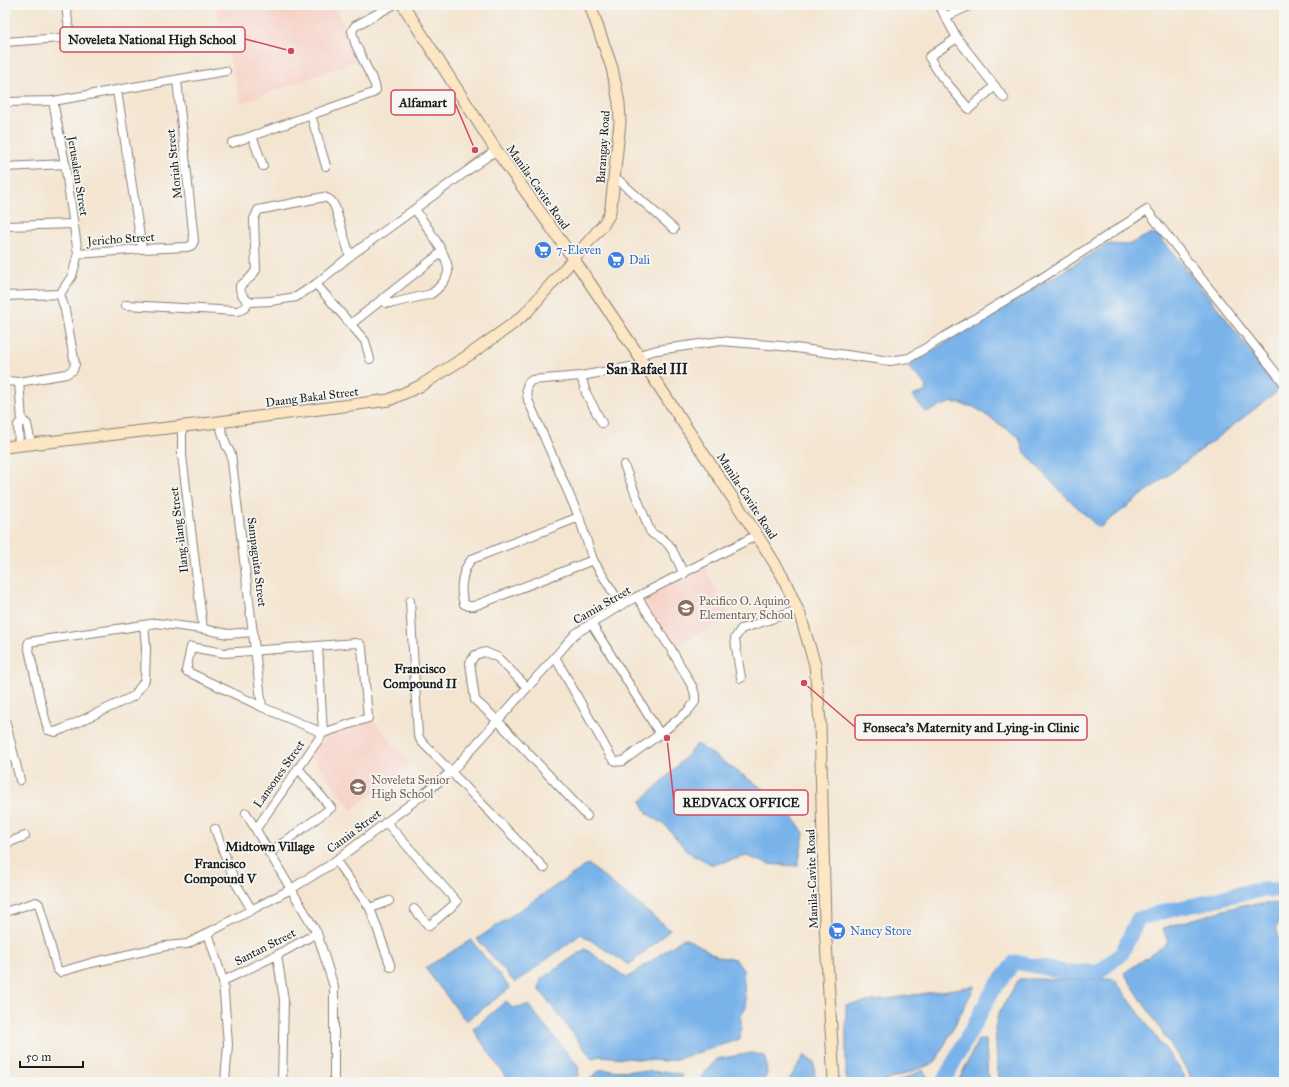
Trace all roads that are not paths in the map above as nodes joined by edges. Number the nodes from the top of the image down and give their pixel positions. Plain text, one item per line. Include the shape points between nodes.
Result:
1 (66, 5) edge
2 (392, 5) edge
3 (403, 5) edge
4 (590, 5) edge
5 (939, 5) edge
6 (971, 5) edge
7 (945, 17) junction
8 (957, 38) junction
9 (5, 42) edge
10 (226, 71) dead end
11 (177, 80) junction
12 (995, 86) junction
13 (117, 91) junction
14 (1004, 98) dead end
15 (53, 101) junction
16 (5, 102) edge
17 (311, 116) junction
18 (252, 136) junction
19 (232, 143) dead end
20 (496, 150) junction
21 (65, 164) junction
22 (263, 166) dead end
23 (326, 166) dead end
24 (5, 167) edge
25 (615, 177) junction
26 (416, 209) junction
27 (74, 224) junction
28 (5, 226) edge
29 (674, 229) dead end
30 (192, 245) joint
31 (142, 249) junction
32 (442, 252) junction
33 (78, 254) junction
34 (350, 256) junction
35 (573, 258) junction
36 (316, 284) junction
37 (60, 294) junction
38 (5, 296) edge
39 (382, 299) junction
40 (249, 302) junction
41 (126, 305) dead end
42 (351, 324) junction
43 (370, 359) dead end
44 (642, 362) junction
45 (630, 367) dead end
46 (581, 376) junction
47 (5, 381) edge
48 (19, 382) junction
49 (1284, 383) edge
50 (22, 420) junction
51 (219, 422) junction
52 (602, 423) dead end
53 (182, 427) junction
54 (31, 444) junction
55 (19, 446) junction
56 (5, 447) edge
57 (624, 466) dead end
58 (579, 517) junction
59 (757, 535) junction
60 (593, 560) junction
61 (684, 574) junction
62 (638, 598) junction
63 (410, 601) dead end
64 (621, 605) junction
65 (798, 610) junction
66 (591, 623) junction
67 (144, 625) junction
68 (203, 629) junction
69 (253, 632) junction
70 (318, 646) junction
71 (255, 652) junction
72 (555, 657) junction
73 (741, 678) dead end
74 (527, 687) junction
75 (262, 707) junction
76 (5, 720) edge
77 (497, 720) junction
78 (323, 733) junction
79 (660, 734) junction
80 (298, 768) junction
81 (452, 771) junction
82 (20, 780) dead end
83 (246, 813) dead end
84 (587, 816) dead end
85 (386, 822) junction
86 (214, 829) dead end
87 (256, 829) junction
88 (26, 836) dead end
89 (5, 844) edge
90 (269, 853) junction
91 (336, 860) junction
92 (544, 868) dead end
93 (291, 889) junction
94 (389, 901) dead end
95 (370, 908) junction
96 (414, 909) dead end
97 (252, 910) junction
98 (5, 911) edge
99 (208, 933) junction
100 (317, 933) junction
101 (278, 955) junction
102 (391, 967) dead end
103 (223, 981) junction
104 (225, 1082) edge
105 (282, 1082) edge
106 (334, 1082) edge
107 (834, 1082) edge

1 - 9 street via 69,30 66,36
2 - 17 street via 355,26 352,31 376,90
3 - 20 main road, Manila-Cavite Road
4 - 25 main road, Barangay Road via 610,63 619,103 620,122
5 - 7 street
6 - 7 street
7 - 8 street
8 - 12 street
8 - 12 street via 929,57 941,76 969,109
10 - 11 street
11 - 13 street
11 - 30 street, Moriah Street via 194,241
12 - 14 street
13 - 15 street
13 - 31 street
15 - 16 street
15 - 21 street, Jerusalem Street
17 - 18 street
17 - 23 street
18 - 19 street
18 - 22 street
20 - 26 street
20 - 35 main road, Manila-Cavite Road
21 - 24 street
21 - 27 street, Jerusalem Street
25 - 29 street
25 - 35 main road, Barangay Road via 609,215
26 - 32 street
26 - 34 street
27 - 28 street
27 - 33 street, Jerusalem Street
30 - 31 street, Jericho Street
31 - 33 street, Jericho Street
32 - 39 street
32 - 39 street via 448,274 436,291 393,302 386,303
33 - 37 street, Jericho Street via 72,276
34 - 36 street
34 - 40 street via 335,206 329,198 258,210 254,219 256,270 239,289
35 - 44 main road, Manila-Cavite Road
35 - 51 main road, Daang Bakal Street via 525,314 510,326 420,386 396,398
36 - 40 street via 296,297
36 - 42 street
37 - 38 street
37 - 48 street via 75,364 73,370 66,374
39 - 42 street
40 - 41 street via 242,311
42 - 43 street via 365,340
44 - 49 street via 657,350 721,341 781,346 890,362 908,358 1034,283 1147,210
44 - 59 main road, Manila-Cavite Road
45 - 46 street
46 - 52 street via 586,393
46 - 58 street via 532,380 526,386 528,400
47 - 48 street
48 - 50 street
50 - 54 street via 27,424
50 - 55 street via 18,425
51 - 53 main road, Daang Bakal Street
51 - 69 street, Sampaguita Street via 231,454
53 - 54 main road, Daang Bakal Street
53 - 68 street, Ilang-ilang Street via 182,455
54 - 55 main road, Daang Bakal Street
55 - 56 main road, Daang Bakal Street
57 - 61 street via 650,531 668,544
58 - 60 street
58 - 60 street via 472,559 466,564 462,598 464,604 474,606
59 - 61 street, Camia Street
59 - 65 main road, Manila-Cavite Road via 782,575
60 - 64 street
61 - 62 street, Camia Street
62 - 64 street, Camia Street
62 - 79 street via 671,649 695,695 695,702 687,712
63 - 81 street via 418,735
64 - 66 street, Camia Street
65 - 73 street via 742,629 735,638
65 - 107 main road, Manila-Cavite Road via 815,665 822,747 826,924
66 - 72 street, Camia Street via 575,634
66 - 79 street
67 - 67 street via 29,642 48,730 63,730 134,696 145,680
67 - 68 street via 156,623
68 - 69 street via 228,634
69 - 71 street, Sampaguita Street
70 - 71 street
70 - 78 street
70 - 78 street via 356,642 360,644 368,718
71 - 75 street, Sampaguita Street
71 - 75 street via 224,653 191,647 186,671
72 - 74 street, Camia Street
72 - 79 street via 614,761 623,760
74 - 77 street, Camia Street
74 - 77 street via 497,657 485,652 475,655 470,664 475,700
75 - 78 street
76 - 82 street
77 - 81 street, Camia Street
77 - 84 street
78 - 80 street, Lansones Street
80 - 87 street, Lansones Street
80 - 90 street via 331,808
81 - 85 street, Camia Street
81 - 92 street
83 - 87 street
85 - 91 street, Camia Street
85 - 96 street via 457,902 429,926
86 - 97 street via 235,882
87 - 90 street
88 - 89 street
90 - 93 street
91 - 93 street, Camia Street
91 - 95 street
93 - 97 street, Camia Street
93 - 100 street
94 - 95 street
95 - 102 street
97 - 99 street, Camia Street
98 - 99 street, Camia Street via 36,902 39,904 60,972 166,946 187,944
99 - 103 street
100 - 101 street, Santan Street
100 - 106 street via 334,987
101 - 103 street, Santan Street
101 - 105 street via 284,1000
103 - 104 street via 228,1044

